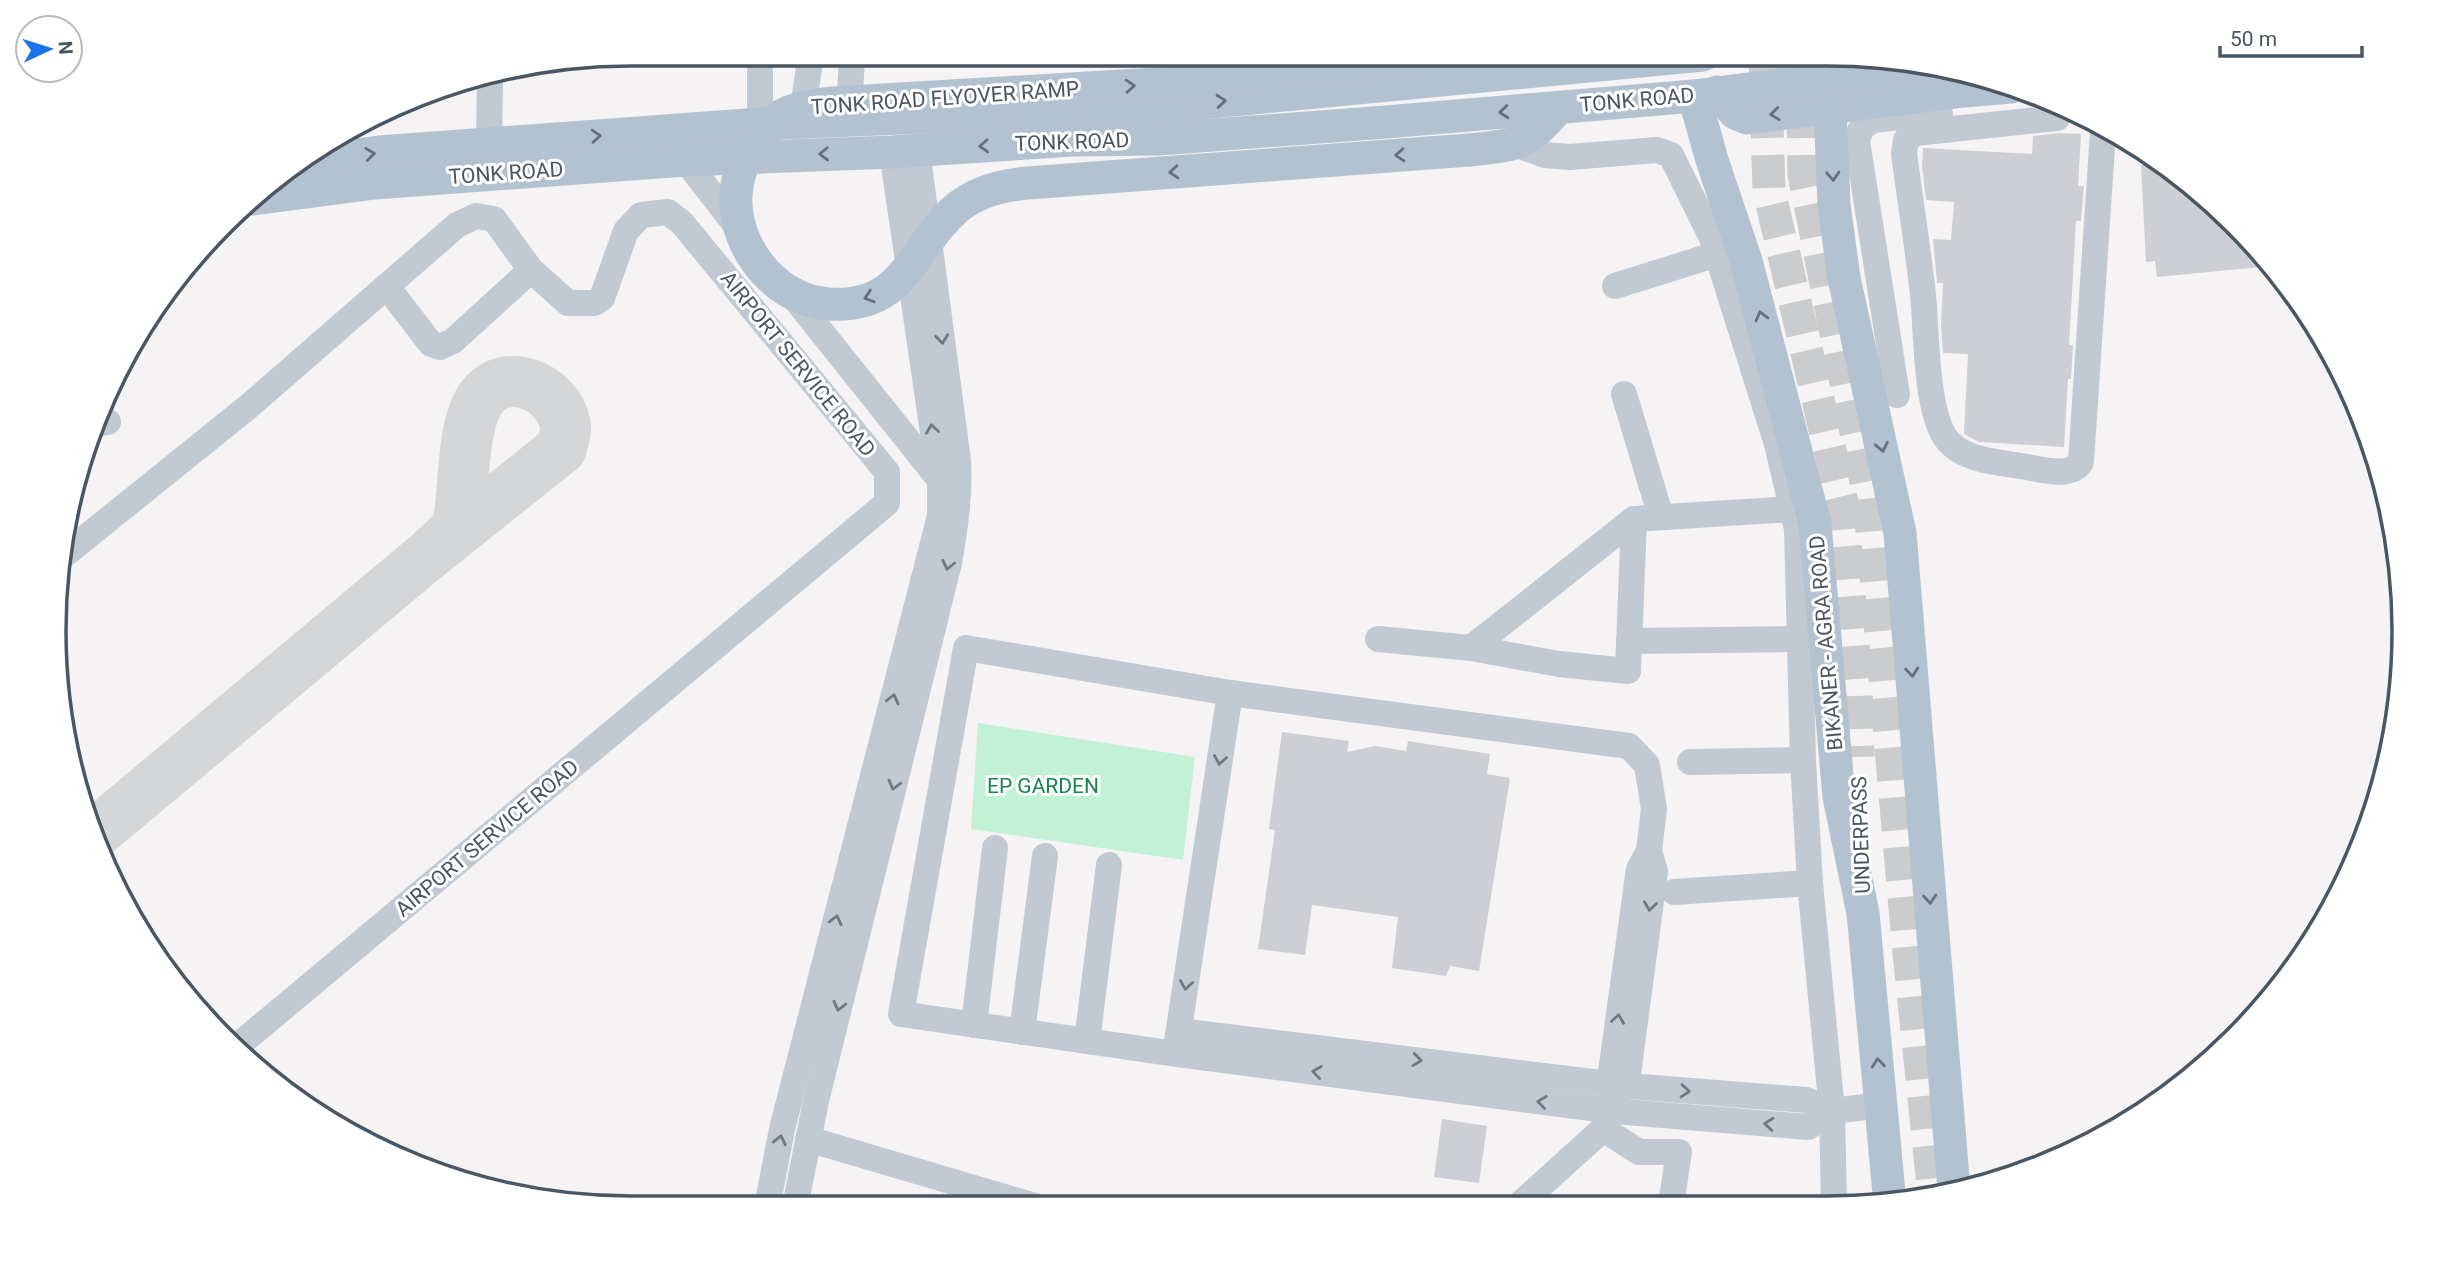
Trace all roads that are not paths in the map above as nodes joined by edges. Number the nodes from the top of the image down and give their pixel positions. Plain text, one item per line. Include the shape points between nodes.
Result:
1 (761, 66) edge
2 (809, 66) edge
3 (852, 66) edge
4 (1341, 66) edge
5 (1455, 66) edge
6 (1594, 66) edge
7 (1895, 71) edge
8 (1475, 78) junction
9 (490, 85) edge
10 (1706, 94) junction
11 (2008, 106) edge
12 (1830, 107) junction
13 (2036, 107) edge
14 (1558, 108) junction
15 (848, 120) junction
16 (801, 122) junction
17 (760, 124) junction
18 (2103, 139) edge
19 (489, 144) junction
20 (1514, 144) junction
21 (905, 151) junction
22 (322, 159) edge
23 (685, 160) junction
24 (272, 197) edge
25 (1717, 254) junction
26 (531, 270) junction
27 (1615, 286) dead end
28 (388, 288) junction
29 (1923, 294) junction
30 (1880, 296) junction
31 (1931, 390) junction
32 (1624, 394) dead end
33 (1884, 397) junction
34 (940, 481) junction
35 (1792, 509) junction
36 (1661, 517) junction
37 (1634, 519) junction
38 (73, 548) edge
39 (1378, 639) dead end
40 (1800, 639) junction
41 (1629, 641) junction
42 (1471, 648) junction
43 (1230, 693) junction
44 (1858, 757) tunnel mouth
45 (1803, 760) junction
46 (1690, 762) dead end
47 (995, 848) dead end
48 (1045, 856) dead end
49 (1109, 865) dead end
50 (1810, 883) junction
51 (1674, 892) dead end
52 (1863, 913) junction
53 (974, 1024) junction
54 (1022, 1032) junction
55 (243, 1041) edge
56 (1087, 1041) junction
57 (1177, 1042) junction
58 (1616, 1098) junction
59 (1882, 1105) junction
60 (1832, 1111) junction
61 (808, 1139) junction
62 (1953, 1182) edge
63 (1888, 1193) edge
64 (769, 1196) edge
65 (797, 1196) edge
66 (1001, 1196) edge
67 (1529, 1196) edge
68 (1672, 1196) edge
69 (1834, 1196) edge

1 - 17 street
2 - 16 street
3 - 15 street
20 -> 4 main road, TONK ROAD FLYOVER RAMP, bridge via 993,189 959,206 901,279 886,291 849,303 827,304 787,291 758,264 743,242 736,205 738,178 747,154 768,127 792,110 846,102 1189,82
5 -> 8 main road, TONK ROAD FLYOVER RAMP, bridge
6 - 8 main road, TONK ROAD
7 - 10 main road, TONK ROAD
15 -> 8 main road, TONK ROAD via 1160,107
9 - 19 street
12 -> 10 main road via 1743,117
10 - 14 main road, TONK ROAD
52 -> 10 main road, BIKANER - AGRA ROAD via 1839,797 1815,524 1746,261 1712,160
11 - 12 main road via 1964,91
11 - 13 street
11 - 29 street via 1915,133 1906,140
11 - 30 street via 1873,120 1861,128 1857,141
12 -> 33 main road via 1844,278
14 - 20 main road, TONK ROAD FLYOVER RAMP via 1538,132
14 -> 21 main road, TONK ROAD via 1159,139
15 - 16 main road, TONK ROAD
16 - 17 main road, TONK ROAD
19 -> 17 main road, TONK ROAD
18 - 31 street via 2081,462 2069,472 1966,456 1941,429
22 -> 19 main road, TONK ROAD
20 - 25 street via 1570,158 1657,150 1671,155
21 -> 23 main road, TONK ROAD
34 -> 21 street
21 -> 61 street via 958,461 957,522
23 - 24 main road, TONK ROAD via 375,183
23 - 34 street
25 - 27 street
25 - 35 street via 1777,444
26 - 28 street, AIRPORT SERVICE ROAD via 494,219 476,216 457,225
26 - 28 street via 453,341 440,347 431,344
26 - 55 street, AIRPORT SERVICE ROAD via 568,303 595,303 602,298 626,231 641,215 668,212 682,223 887,472 887,503
28 - 38 street, AIRPORT SERVICE ROAD
29 - 30 street
29 - 31 street
30 - 33 street
31 - 33 street
32 - 36 street
33 -> 62 main road via 1900,533
64 -> 34 street via 782,1129 940,516
35 - 36 street
35 - 40 street via 1797,529
36 - 37 street
37 - 41 street
37 - 42 street
39 - 42 street
40 - 41 street
40 - 45 street
41 - 42 street via 1628,671
43 - 53 street via 966,648 901,1014
43 -> 57 street
43 - 58 street via 1629,746 1647,765 1654,809 1649,851 1639,869 1611,1072
44 - 52 main road, UNDERPASS
45 - 46 street
45 - 50 street
47 - 53 street
48 - 54 street
49 - 56 street
50 - 51 street
50 - 60 street
59 -> 52 main road, BIKANER - AGRA ROAD
53 - 54 street
54 - 56 street
56 - 57 street
57 - 58 street
58 - 60 street via 1806,1100
59 - 60 street
59 - 63 main road, BIKANER - AGRA ROAD
60 - 69 street
61 - 65 street
61 - 66 street
67 - 68 street via 1602,1129 1639,1152 1679,1152

